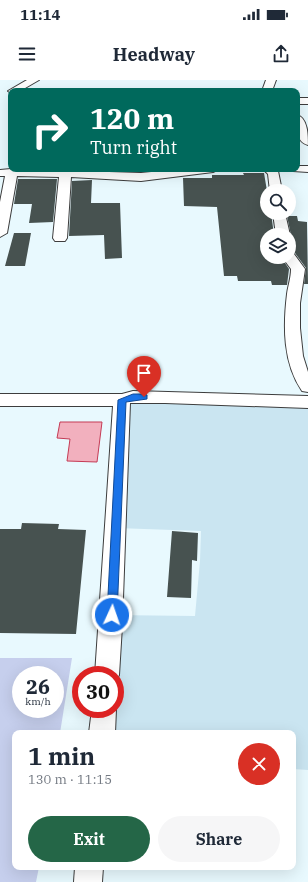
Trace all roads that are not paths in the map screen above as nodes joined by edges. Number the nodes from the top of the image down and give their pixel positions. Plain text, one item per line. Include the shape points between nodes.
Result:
1 (34, 80) edge
2 (19, 88) edge
3 (302, 124) edge
4 (308, 142) edge
5 (6, 172) edge
6 (184, 172) edge
7 (273, 172) edge
8 (65, 174) junction
9 (275, 184) edge
10 (0, 233) edge
11 (60, 238) dead end
12 (294, 264) edge
13 (303, 269) edge
14 (308, 387) edge
15 (0, 400) edge
16 (122, 400) junction
17 (308, 402) edge
18 (108, 666) edge
19 (103, 718) edge
20 (102, 730) edge
21 (89, 870) edge
22 (88, 882) edge

1 - 2 street
3 - 4 street
5 - 8 street
5 - 10 street
6 - 8 street via 141,178
7 - 9 street
8 - 11 street
12 - 13 street via 298,269
13 - 14 street via 294,292 293,325 296,362
15 - 16 street
16 - 17 street via 133,397 159,397
16 - 18 street
19 - 20 street
21 - 22 street

